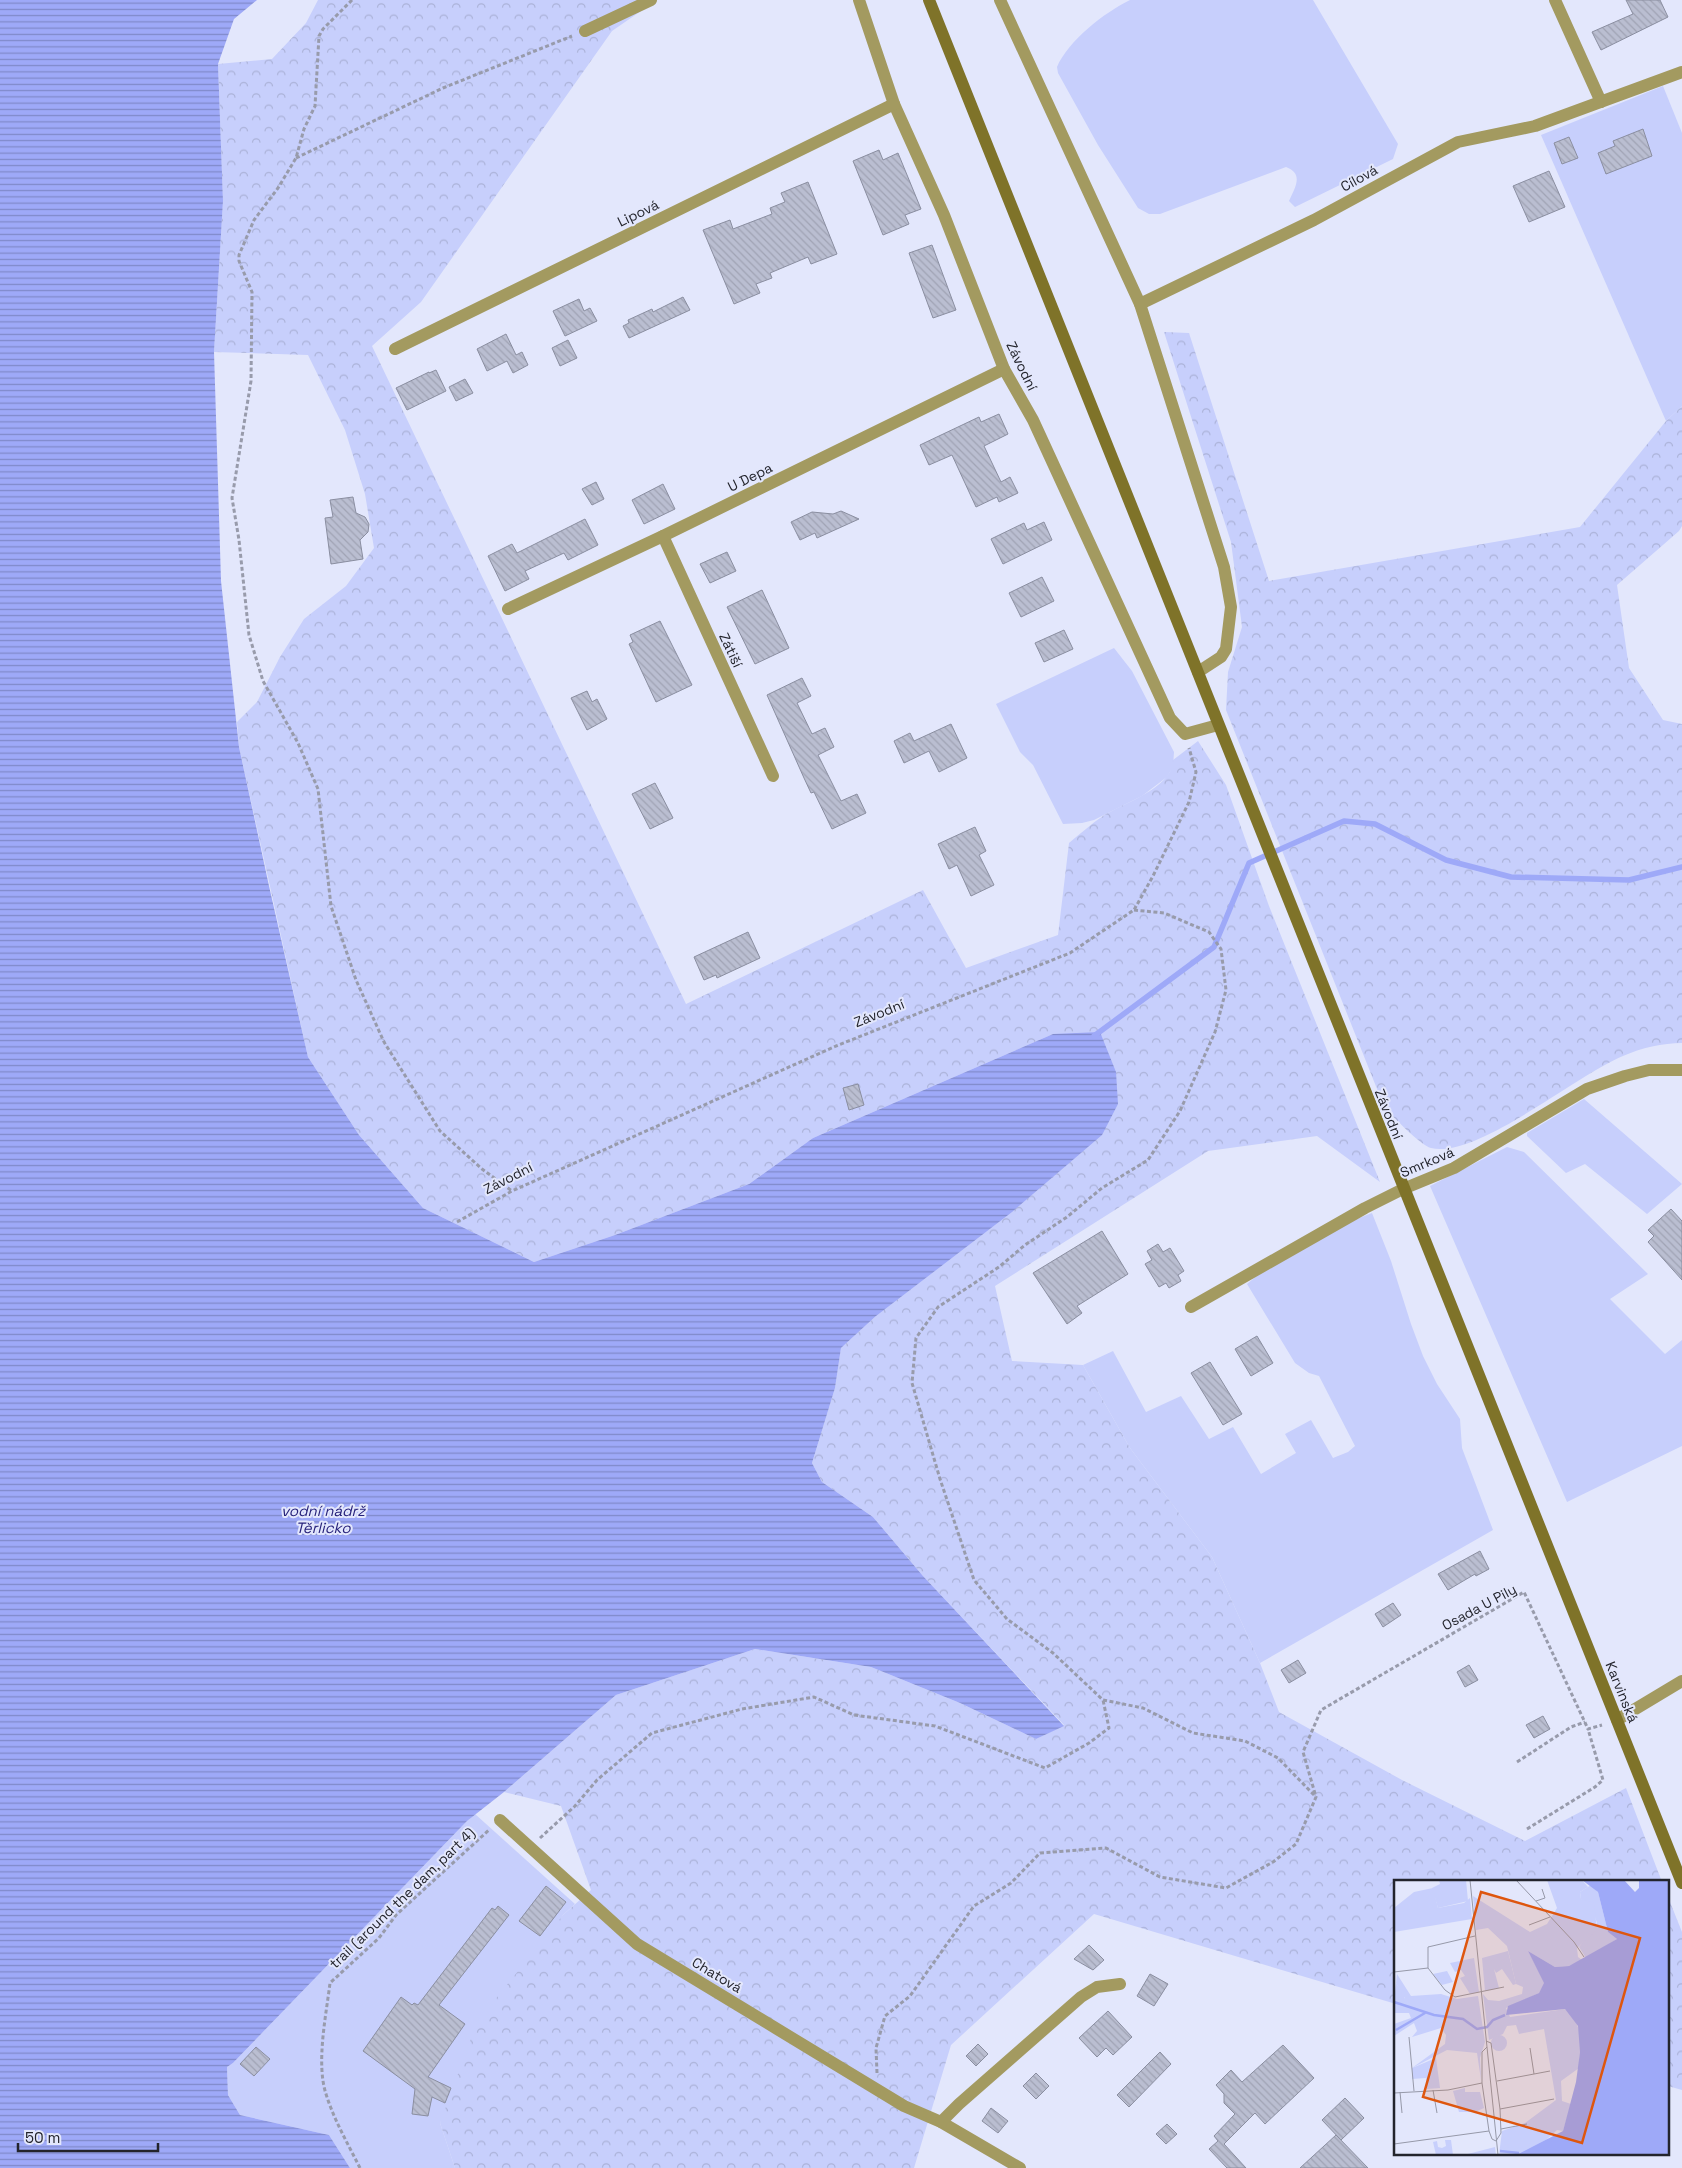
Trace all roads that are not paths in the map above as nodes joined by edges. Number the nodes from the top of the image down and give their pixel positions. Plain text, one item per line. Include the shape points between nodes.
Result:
1 (651, 0) edge
2 (858, 0) edge
3 (930, 0) edge
4 (1000, 0) edge
5 (1555, 0) edge
6 (585, 31) road end
7 (1682, 72) edge
8 (1601, 102) junction
9 (894, 104) junction
10 (1140, 304) junction
11 (395, 349) dead end
12 (1004, 370) junction
13 (663, 536) junction
14 (508, 609) dead end
15 (1198, 672) junction
16 (1218, 725) junction
17 (773, 776) dead end
18 (1682, 1070) edge
19 (1403, 1189) junction
20 (1191, 1306) dead end
21 (1533, 1512) joint
22 (1682, 1680) edge
23 (1617, 1720) junction
24 (500, 1820) road end
25 (1682, 1883) edge
26 (1120, 1984) dead end
27 (941, 2122) junction
28 (1020, 2168) edge

1 - 6 street
2 - 9 street, Závodní
3 - 15 main road, Závodní
4 - 10 street
5 - 8 street
7 - 8 street, Cílová
8 - 10 street, Cílová via 1535,126 1458,142 1314,220
9 - 11 street, Lipová
9 - 12 street, Závodní via 944,215
10 - 15 street via 1224,567 1231,607 1226,649 1221,657
12 - 13 street, U Depa
12 - 16 street, Závodní via 1033,420 1170,718 1185,734
13 - 14 street, U Depa
13 - 17 street, Zátiší
15 - 16 main road, Závodní
16 - 19 main road, Závodní
18 - 19 street, Smrková via 1649,1070 1586,1089 1454,1168
19 - 20 street, Smrková
19 - 21 main road, Závodní
21 - 23 main road, Karvinská
22 - 23 street
23 - 25 main road, Karvinská
24 - 27 street, Chatová via 637,1944 878,2091
26 - 27 street via 1097,1987 1081,1997
27 - 28 street, Chatová

